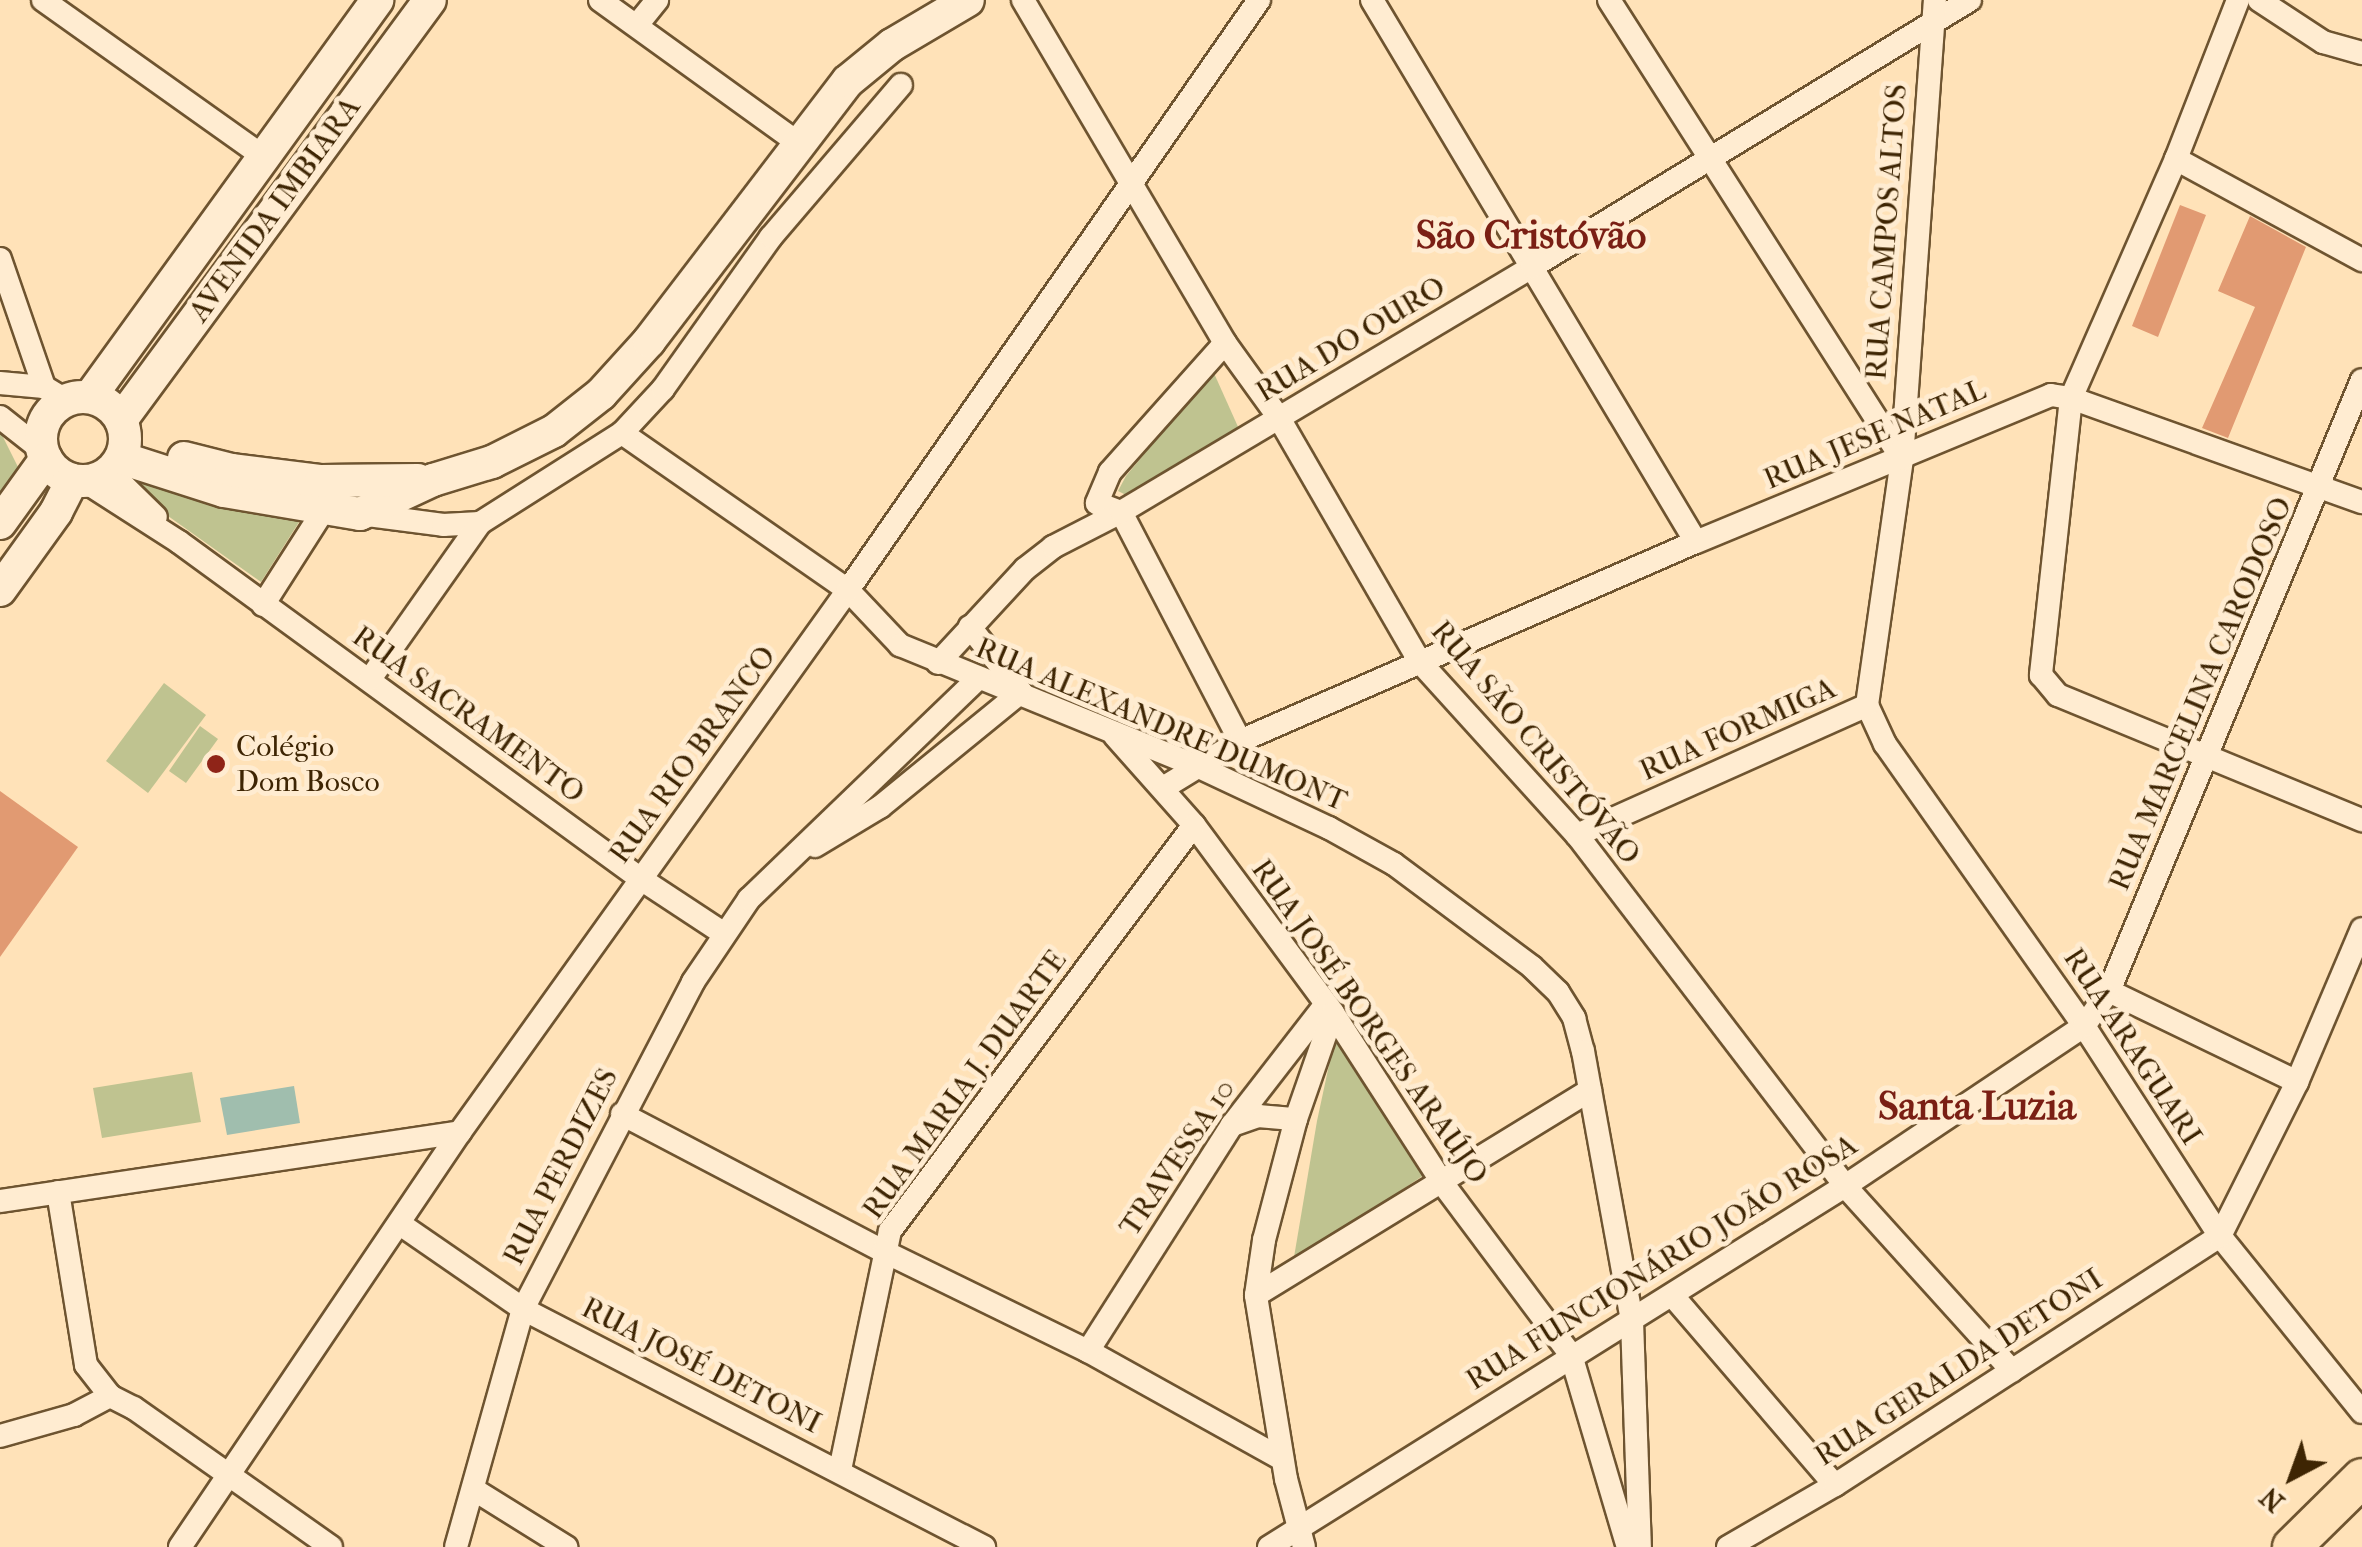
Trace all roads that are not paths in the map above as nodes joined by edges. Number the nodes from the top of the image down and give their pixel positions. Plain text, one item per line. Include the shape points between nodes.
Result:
1 (43, 0) edge
2 (377, 0) edge
3 (430, 0) edge
4 (600, 0) edge
5 (656, 0) edge
6 (968, 0) edge
7 (1023, 0) edge
8 (1258, 0) edge
9 (1372, 0) edge
10 (1610, 0) edge
11 (1936, 0) edge
12 (1970, 0) edge
13 (2238, 0) edge
14 (2259, 0) edge
15 (637, 25) junction
16 (1930, 25) junction
17 (2362, 53) edge
18 (901, 85) dead end
19 (801, 144) junction
20 (261, 155) junction
21 (1708, 156) junction
22 (2176, 159) junction
23 (1131, 180) junction
24 (0, 259) edge
25 (2362, 260) edge
26 (1532, 267) junction
27 (1225, 343) junction
28 (2362, 380) edge
29 (0, 383) edge
30 (67, 395) junction
31 (2071, 398) junction
32 (0, 417) edge
33 (1279, 418) junction
34 (622, 433) junction
35 (44, 455) junction
36 (106, 459) junction
37 (1902, 459) junction
38 (227, 480) junction
39 (433, 480) junction
40 (2321, 486) junction
41 (2362, 502) edge
42 (323, 511) junction
43 (1120, 512) junction
44 (360, 514) junction
45 (0, 522) edge
46 (480, 523) junction
47 (1696, 542) junction
48 (0, 590) edge
49 (848, 590) junction
50 (262, 605) junction
51 (970, 627) junction
52 (1420, 662) junction
53 (938, 663) junction
54 (979, 678) junction
55 (370, 679) junction
56 (1021, 692) junction
57 (1868, 705) junction
58 (1110, 730) junction
59 (1240, 740) junction
60 (2210, 755) junction
61 (1196, 766) junction
62 (1163, 788) junction
63 (2362, 820) edge
64 (1194, 826) junction
65 (1577, 834) junction
66 (799, 855) junction
67 (642, 879) junction
68 (2362, 929) edge
69 (723, 933) junction
70 (2110, 991) junction
71 (1329, 1009) junction
72 (2084, 1026) junction
73 (2297, 1082) junction
74 (1590, 1090) junction
75 (622, 1114) junction
76 (1296, 1119) junction
77 (1232, 1125) junction
78 (460, 1132) junction
79 (1443, 1184) junction
80 (1845, 1186) junction
81 (58, 1192) junction
82 (0, 1201) edge
83 (400, 1224) junction
84 (2220, 1236) junction
85 (883, 1251) junction
86 (1256, 1295) junction
87 (1672, 1295) junction
88 (523, 1309) junction
89 (1632, 1321) junction
90 (1088, 1351) junction
91 (1572, 1354) junction
92 (2012, 1370) junction
93 (110, 1396) junction
94 (2362, 1412) edge
95 (0, 1436) edge
96 (1282, 1459) junction
97 (840, 1470) junction
98 (230, 1474) junction
99 (2362, 1478) edge
100 (1835, 1485) junction
101 (473, 1489) junction
102 (1302, 1538) edge
103 (180, 1547) edge
104 (331, 1547) edge
105 (456, 1547) edge
106 (566, 1547) edge
107 (984, 1547) edge
108 (1269, 1547) edge
109 (1628, 1547) edge
110 (1640, 1547) edge
111 (1728, 1547) edge
112 (2292, 1547) edge

1 - 20 street
2 - 20 main road, AVENIDA IMBIARA
3 - 36 main road, AVENIDA IMBIARA
4 - 15 street
5 - 15 street
6 - 19 main road via 892,45 848,81
7 - 23 street, RUA SÃO CRISTÓVÃO
8 - 23 street, RUA RIO BRANCO
9 - 26 street
10 - 21 street
11 - 16 street, RUA CAMPOS ALTOS
12 - 16 street, RUA DO OURO
13 - 22 street
14 - 17 street via 2323,42
15 - 19 street
16 - 21 street, RUA DO OURO
16 - 37 street, RUA CAMPOS ALTOS
18 - 34 street via 770,237 663,389
19 - 39 main road via 650,341 601,394 538,439
20 - 30 main road, AVENIDA IMBIARA
21 - 26 street, RUA DO OURO
21 - 37 street
22 - 25 street
22 - 31 street
23 - 27 street, RUA SÃO CRISTÓVÃO
23 - 49 street, RUA RIO BRANCO
24 - 30 street
26 - 33 street, RUA DO OURO
26 - 47 street
27 - 33 street, RUA SÃO CRISTÓVÃO
27 - 43 street via 1110,472 1098,503
28 - 40 street, RUA MARCELINA CARODOSO
29 - 30 street
30 - 35 main road, AVENIDA IMBIARA via 47,415 40,438
30 - 36 main road via 109,405
31 - 37 street, RUA JESE NATAL via 2050,395
31 - 40 street, RUA JESE NATAL
31 - 60 street via 2041,675 2058,695
32 - 35 street
33 - 43 street, RUA DO OURO
33 - 52 street, RUA SÃO CRISTÓVÃO
34 - 46 street
34 - 49 street, RUA ALEXANDRE DUMONT
35 - 36 main road
35 - 45 main road
36 - 38 main road
36 - 48 main road, AVENIDA IMBIARA via 56,512
36 - 50 street, RUA SACRAMENTO via 179,542
37 - 47 street, RUA JESE NATAL
37 - 57 street, RUA CAMPOS ALTOS
38 - 39 main road
38 - 42 main road
39 - 44 main road
40 - 41 street, RUA JESE NATAL
40 - 60 street, RUA MARCELINA CARODOSO
42 - 44 main road
42 - 50 street
43 - 51 street, RUA DO OURO via 1053,547
43 - 59 street
44 - 46 street
46 - 55 street
47 - 52 street, RUA JESE NATAL
49 - 53 street, RUA ALEXANDRE DUMONT via 900,645
49 - 67 street, RUA RIO BRANCO
50 - 55 street, RUA SACRAMENTO
51 - 53 street, RUA DO OURO
51 - 56 street
52 - 59 street, RUA JESE NATAL
52 - 65 street, RUA SÃO CRISTÓVÃO
53 - 54 street, RUA ALEXANDRE DUMONT
54 - 56 street, RUA ALEXANDRE DUMONT
54 - 66 street
55 - 67 street, RUA SACRAMENTO
56 - 58 street, RUA ALEXANDRE DUMONT
56 - 66 street via 880,806
57 - 65 street, RUA FORMIGA
57 - 72 street, RUA ARAGUARI via 1884,744
58 - 61 street, RUA ALEXANDRE DUMONT
58 - 62 street, RUA JOSÉ BORGES ARAÚJO
59 - 61 street, RUA JESE NATAL
60 - 63 street
60 - 70 street, RUA MARCELINA CARODOSO
61 - 62 street, RUA JESE NATAL
61 - 74 street, RUA ALEXANDRE DUMONT via 1394,864 1532,967 1574,1018
62 - 64 street, RUA JOSÉ BORGES ARAÚJO
64 - 71 street, RUA JOSÉ BORGES ARAÚJO
64 - 85 street, RUA MARIA J. DUARTE via 890,1231
65 - 80 street, RUA SÃO CRISTÓVÃO
66 - 69 street, RUA PERDIZES via 749,899
67 - 69 street, RUA SACRAMENTO
67 - 78 street, RUA RIO BRANCO
68 - 73 street
69 - 75 street, RUA PERDIZES
70 - 72 street, RUA MARCELINA CARODOSO
70 - 73 street
71 - 76 street
71 - 77 street, TRAVESSA 10
71 - 79 street, RUA JOSÉ BORGES ARAÚJO
72 - 80 street, RUA FUNCIONÁRIO JOÃO ROSA
72 - 84 street, RUA ARAGUARI
73 - 84 street
74 - 79 street
74 - 89 street, RUA ALEXANDRE DUMONT
75 - 85 street
75 - 88 street, RUA PERDIZES
76 - 77 street via 1258,1116
76 - 86 street
77 - 90 street, TRAVESSA 10
78 - 81 street
78 - 83 street, RUA RIO BRANCO
79 - 86 street
79 - 91 street, RUA JOSÉ BORGES ARAÚJO
80 - 87 street, RUA FUNCIONÁRIO JOÃO ROSA
80 - 92 street, RUA SÃO CRISTÓVÃO
81 - 82 street
81 - 93 street via 86,1366
83 - 88 street, RUA JOSÉ DETONI
83 - 98 street, RUA RIO BRANCO
84 - 92 street, RUA GERALDA DETONI
84 - 94 street, RUA ARAGUARI
85 - 90 street
85 - 97 street, RUA MARIA J. DUARTE
86 - 96 street
87 - 89 street, RUA FUNCIONÁRIO JOÃO ROSA
87 - 100 street
88 - 97 street, RUA JOSÉ DETONI
88 - 101 street, RUA PERDIZES
89 - 91 street, RUA FUNCIONÁRIO JOÃO ROSA
89 - 110 street, RUA ALEXANDRE DUMONT
90 - 96 street
91 - 102 street, RUA FUNCIONÁRIO JOÃO ROSA
91 - 109 street
92 - 100 street, RUA GERALDA DETONI
93 - 95 street via 74,1415
93 - 98 street
96 - 102 street
97 - 107 street, RUA JOSÉ DETONI
98 - 103 street, RUA RIO BRANCO
98 - 104 street
99 - 112 main road
100 - 111 street, RUA GERALDA DETONI
101 - 105 street, RUA PERDIZES
101 - 106 street
102 - 108 street, RUA FUNCIONÁRIO JOÃO ROSA

